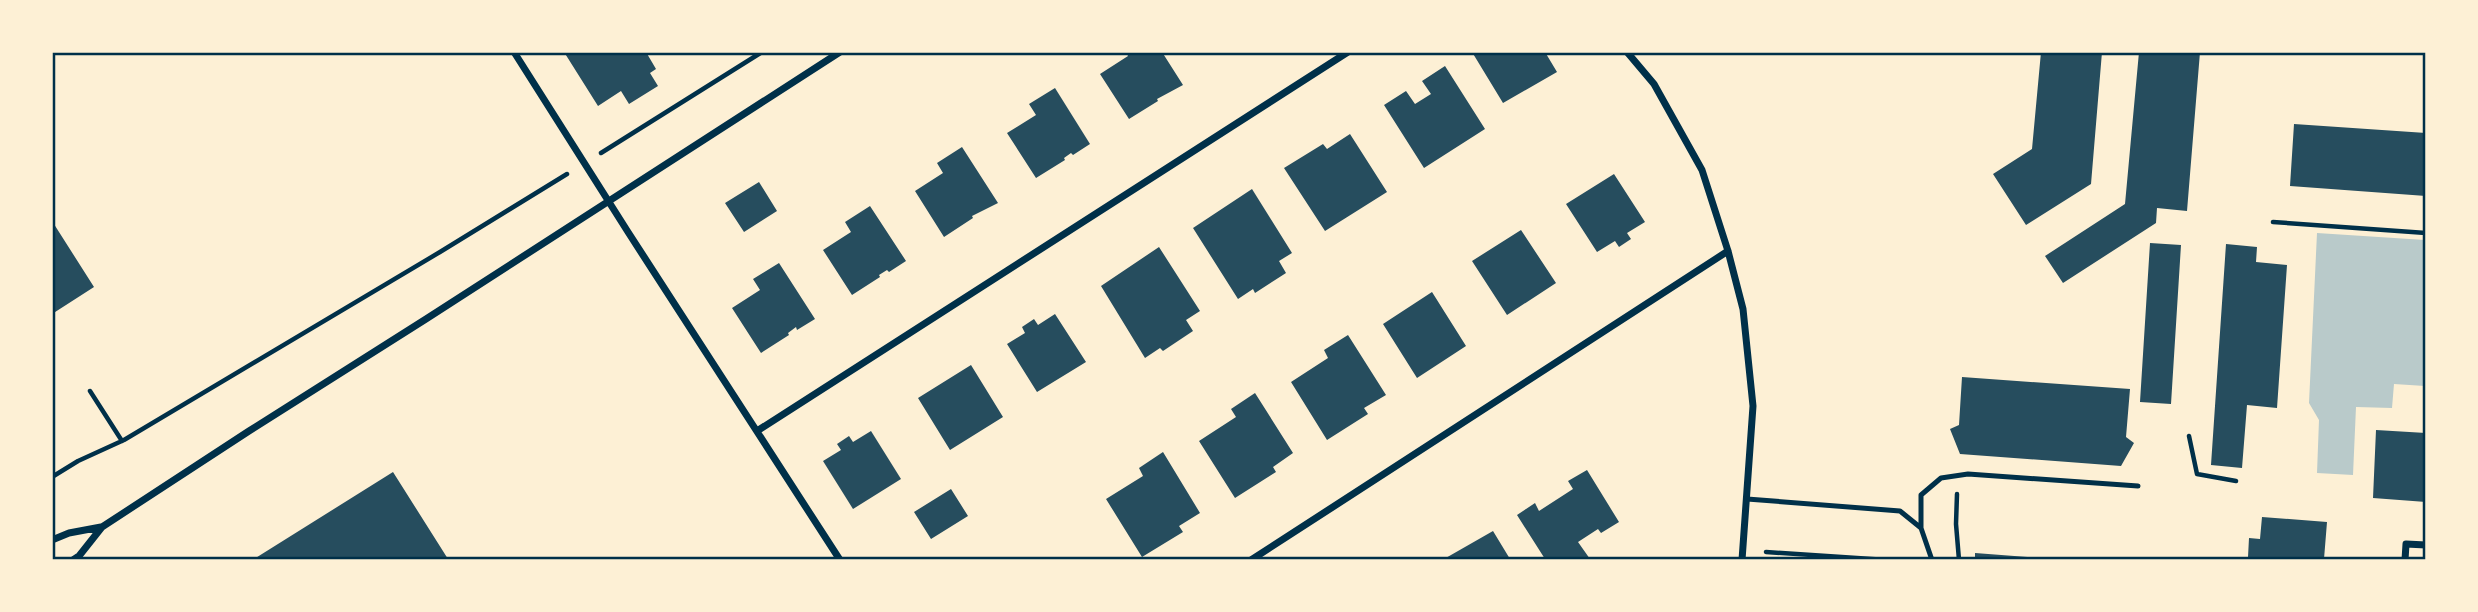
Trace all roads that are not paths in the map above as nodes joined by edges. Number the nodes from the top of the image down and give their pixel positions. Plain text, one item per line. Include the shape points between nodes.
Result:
1 (514, 52) edge
2 (840, 52) edge
3 (1348, 52) edge
4 (1627, 52) edge
5 (608, 201) junction
6 (1728, 251) junction
7 (757, 431) junction
8 (2138, 486) dead end
9 (1747, 499) junction
10 (102, 527) junction
11 (1921, 528) junction
12 (52, 540) edge
13 (2426, 545) edge
14 (73, 559) edge
15 (840, 559) edge
16 (1251, 559) edge
17 (1742, 559) edge
18 (1932, 559) edge
19 (2405, 559) edge

1 - 5 street
2 - 5 street
3 - 7 street
4 - 6 street via 1654,84 1702,170
5 - 7 street
5 - 10 street
6 - 9 street via 1743,309 1753,406
6 - 16 street
7 - 15 street
8 - 11 lane via 1968,474 1941,478 1921,495
9 - 11 lane via 1900,511
9 - 17 street
10 - 12 street
10 - 14 street
11 - 18 lane
13 - 19 street via 2406,544

